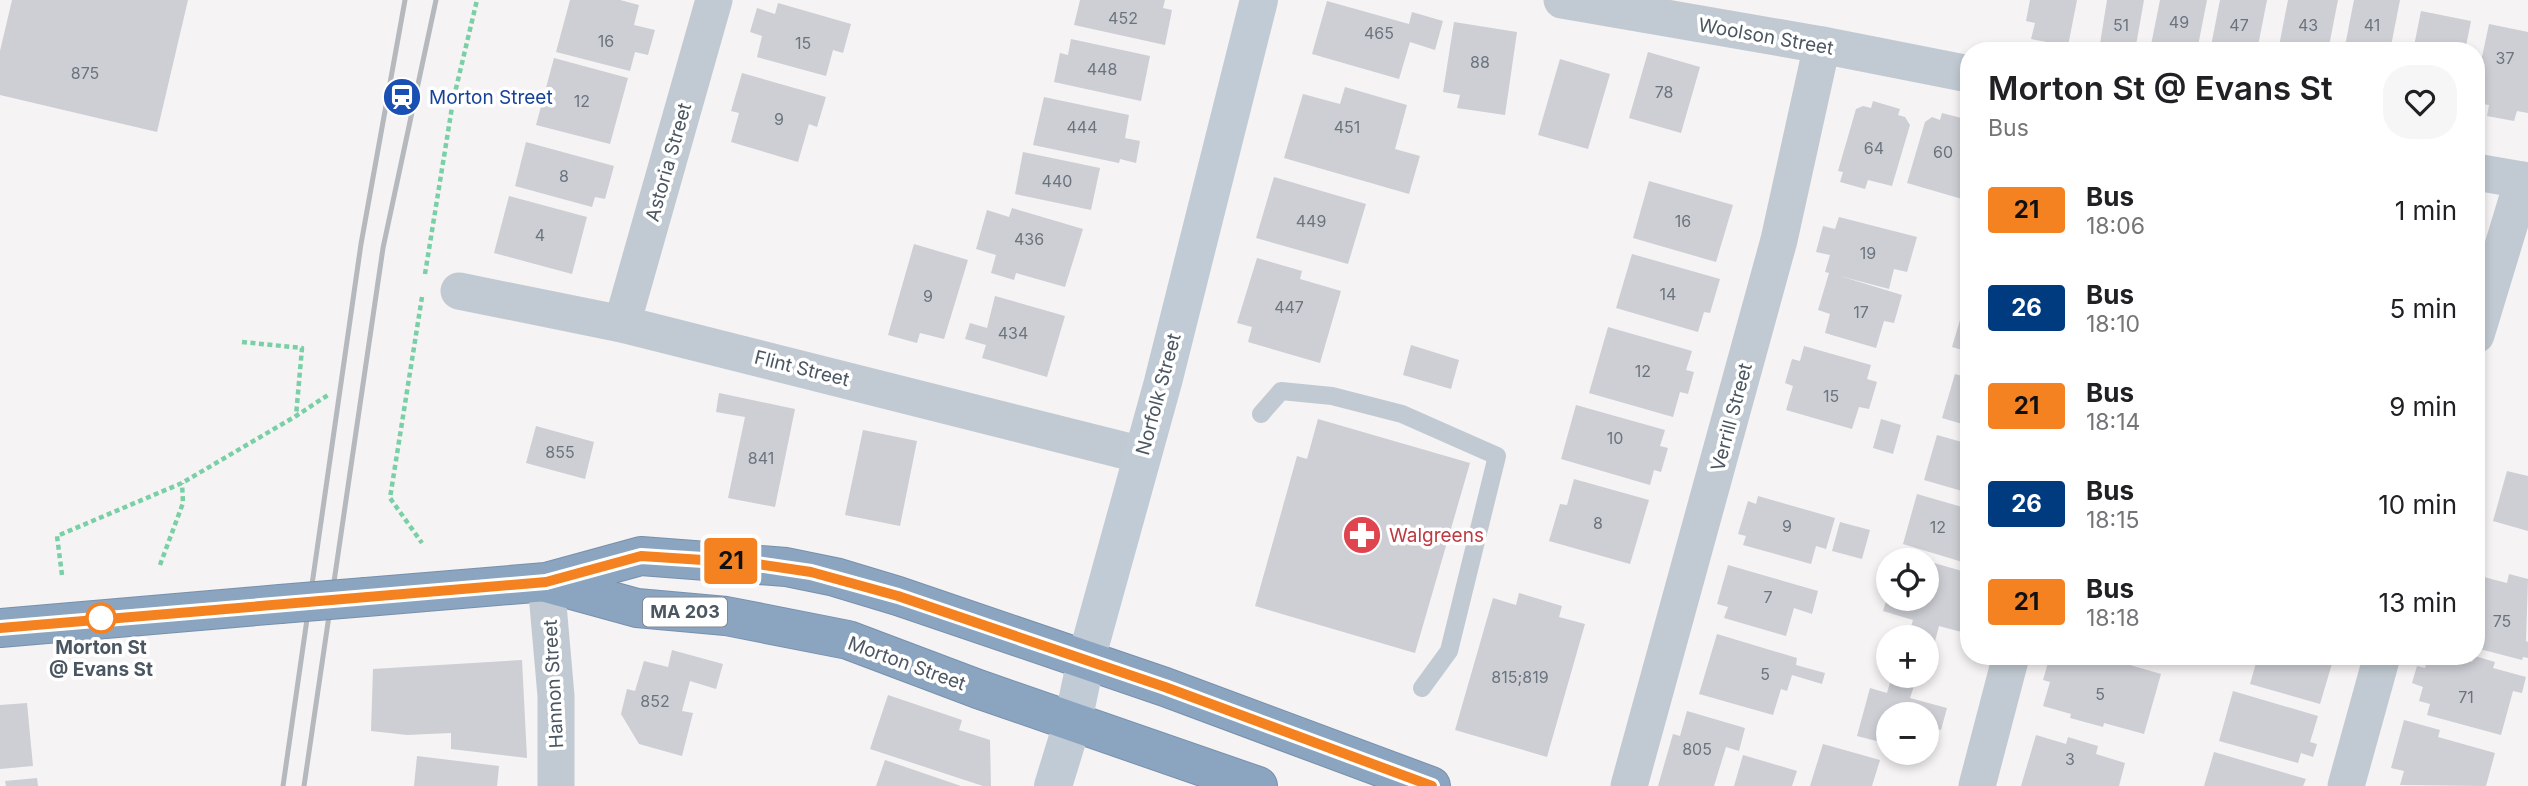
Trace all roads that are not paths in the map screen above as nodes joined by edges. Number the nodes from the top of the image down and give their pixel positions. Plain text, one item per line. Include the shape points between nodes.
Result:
1 (714, 0) edge
2 (1259, 0) edge
3 (1562, 0) edge
4 (1822, 45) junction
5 (1960, 72) edge
6 (2485, 174) edge
7 (2525, 181) edge
8 (459, 291) dead end
9 (2485, 307) edge
10 (622, 324) junction
11 (1261, 414) dead end
12 (1142, 455) junction
13 (546, 582) junction
14 (0, 628) edge
15 (1086, 660) junction
16 (2009, 665) edge
17 (2380, 665) edge
18 (1423, 688) dead end
19 (1073, 721) junction
20 (556, 786) edge
21 (1053, 786) edge
22 (1258, 786) edge
23 (1431, 786) edge
24 (1629, 786) edge
25 (1977, 786) edge
26 (2346, 786) edge

1 - 10 street, Astoria Street
2 - 12 main road, Norfolk Street
3 - 4 street, Woolson Street
4 - 5 street, Woolson Street
4 - 24 street, Verrill Street via 1779,240
6 - 7 street
7 - 9 street
8 - 10 street, Flint Street
10 - 12 street, Flint Street
11 - 18 lane via 1281,391 1332,396 1402,414 1497,456 1449,651
12 - 15 main road, Norfolk Street
13 - 14 highway, Morton Street / MA 203, bridge
13 - 15 highway, Morton Street / MA 203 via 641,556 786,567 888,593
13 - 19 highway, Morton Street / MA 203 via 637,608 718,615 826,634
13 - 20 street, Hannon Street via 556,696
15 - 19 main road, Norfolk Street
15 - 23 highway, Morton Street / MA 203
16 - 25 street
17 - 26 street
19 - 21 main road, Norfolk Street
19 - 22 highway, Morton Street / MA 203

